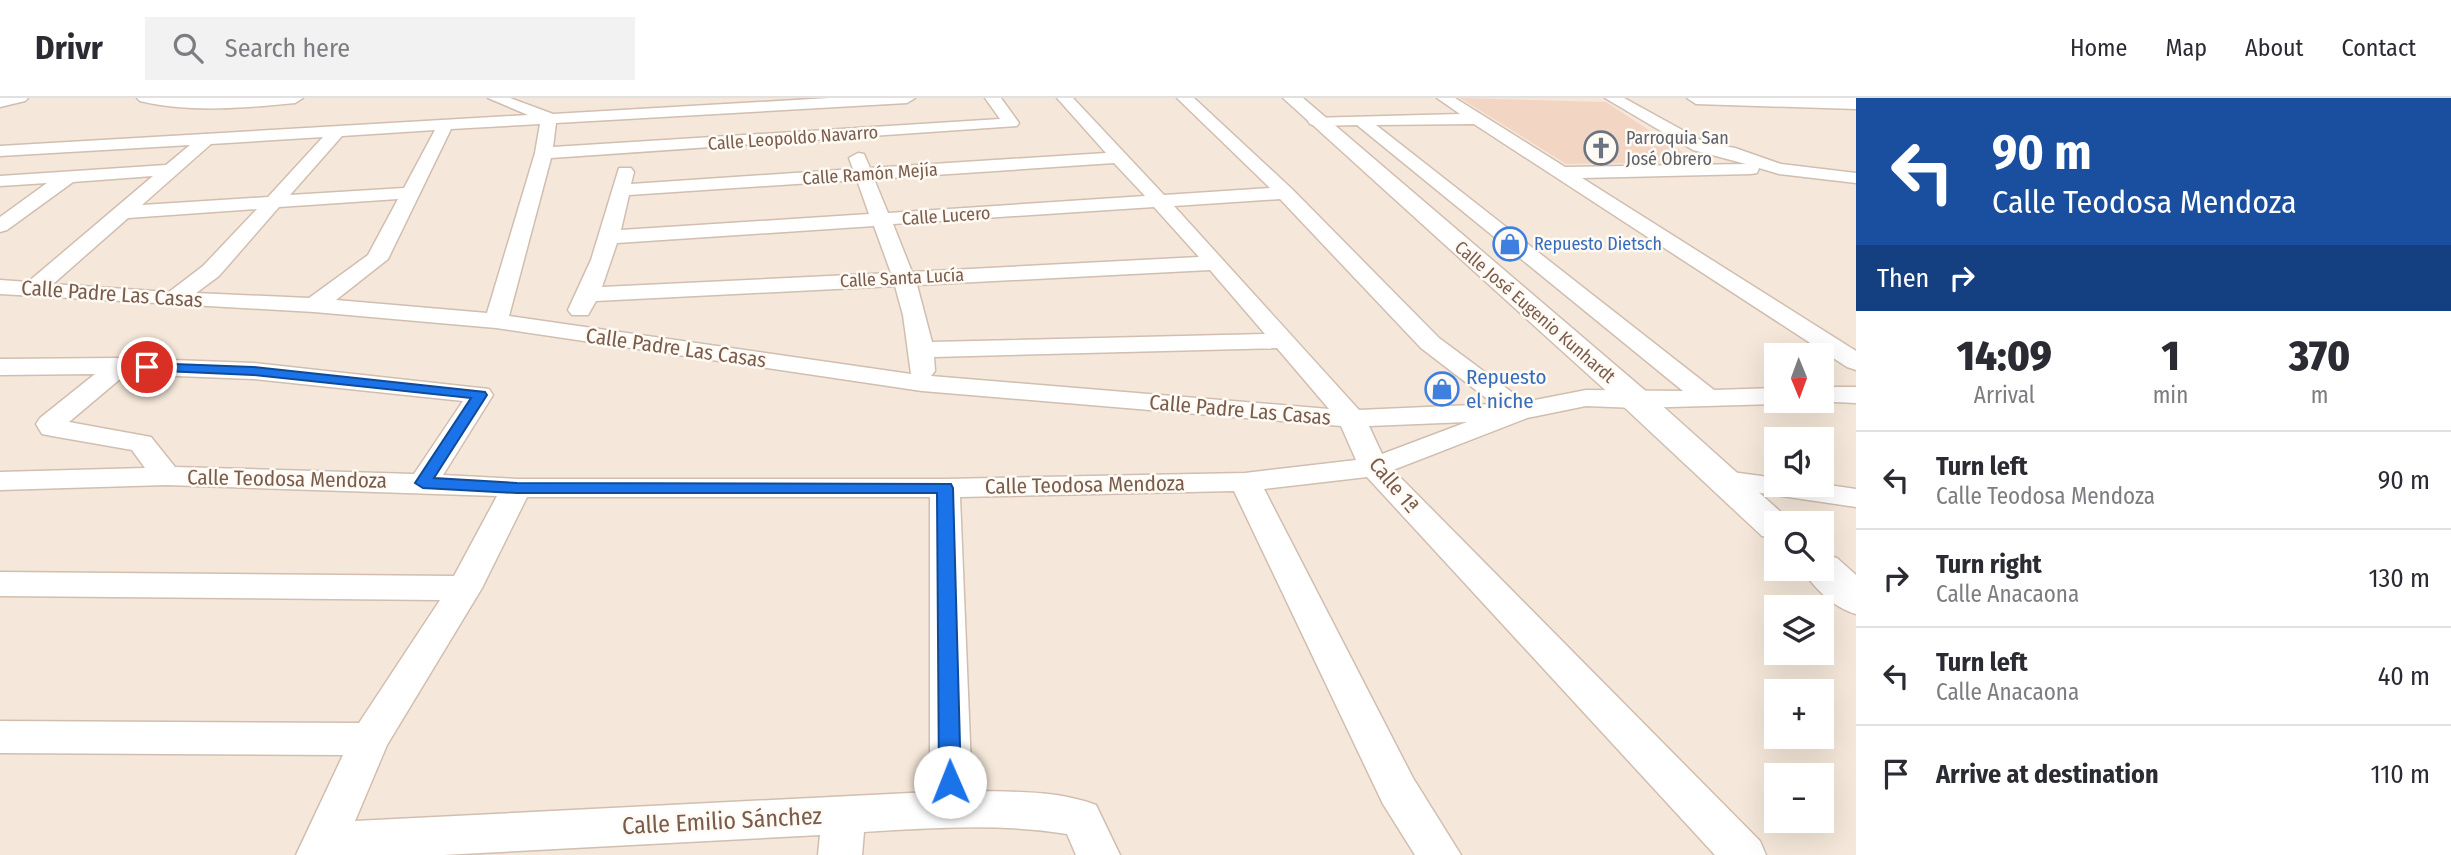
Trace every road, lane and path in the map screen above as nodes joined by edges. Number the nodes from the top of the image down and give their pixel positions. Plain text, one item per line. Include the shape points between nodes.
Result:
1 (20, 98) edge
2 (145, 98) edge
3 (295, 98) edge
4 (496, 98) edge
5 (906, 98) edge
6 (993, 98) edge
7 (1065, 98) edge
8 (1185, 98) edge
9 (1292, 98) edge
10 (1445, 98) edge
11 (1613, 98) edge
12 (1698, 98) edge
13 (1811, 98) edge
14 (806, 101) edge
15 (1856, 101) edge
16 (837, 102) junction
17 (0, 103) edge
18 (737, 103) edge
19 (638, 113) junction
20 (549, 118) junction
21 (1474, 119) junction
22 (1360, 120) junction
23 (1316, 121) junction
24 (444, 125) junction
25 (337, 132) junction
26 (850, 135) junction
27 (209, 137) junction
28 (1699, 146) junction
29 (630, 149) junction
30 (0, 151) edge
31 (544, 153) junction
32 (1119, 157) junction
33 (1779, 169) junction
34 (170, 170) junction
35 (1728, 170) junction
36 (1560, 173) junction
37 (863, 175) junction
38 (1833, 176) junction
39 (68, 177) junction
40 (1856, 178) edge
41 (0, 181) edge
42 (621, 190) junction
43 (1856, 191) edge
44 (409, 193) junction
45 (1285, 193) junction
46 (1160, 202) junction
47 (269, 204) junction
48 (125, 212) junction
49 (882, 220) junction
50 (0, 226) edge
51 (608, 237) junction
52 (1216, 263) junction
53 (906, 278) junction
54 (0, 287) edge
55 (34, 289) junction
56 (589, 295) junction
57 (174, 299) junction
58 (314, 305) junction
59 (496, 321) junction
60 (567, 332) junction
61 (1283, 341) junction
62 (922, 350) junction
63 (1856, 362) edge
64 (120, 366) junction
65 (0, 367) edge
66 (922, 383) junction
67 (1834, 395) edge
68 (1856, 395) edge
69 (1764, 396) edge
70 (1707, 397) junction
71 (1636, 400) junction
72 (1520, 411) junction
73 (1352, 419) junction
74 (1374, 467) junction
75 (166, 477) junction
76 (1724, 480) junction
77 (0, 481) edge
78 (1245, 482) junction
79 (423, 483) junction
80 (517, 488) junction
81 (945, 488) junction
82 (1856, 498) edge
83 (1764, 516) edge
84 (1834, 579) edge
85 (0, 584) edge
86 (465, 587) junction
87 (1856, 599) edge
88 (0, 737) edge
89 (370, 739) junction
90 (951, 809) junction
91 (842, 835) edge
92 (321, 849) edge
93 (1098, 855) edge
94 (1439, 855) edge
95 (1744, 855) edge

1 - 17 street
2 - 3 street via 249,103
4 - 20 street
5 - 16 street
6 - 26 street, Calle Leopoldo Navarro via 1011,122
7 - 32 street, Calle 1ª
8 - 45 street
9 - 23 street, Calle José Eugenio Kunhardt
10 - 21 street
11 - 28 street
12 - 15 street
13 - 15 street
14 - 16 street
14 - 18 street
16 - 26 street
18 - 19 street
19 - 20 street
19 - 29 street
20 - 24 street
20 - 31 street
21 - 22 street
21 - 36 street
22 - 23 street
22 - 70 street
23 - 71 street, Calle José Eugenio Kunhardt
24 - 25 street
24 - 44 street
25 - 27 street
25 - 47 street
26 - 29 street, Calle Leopoldo Navarro
26 - 37 street
27 - 30 street
27 - 34 street
28 - 33 street
28 - 35 street
29 - 31 street, Calle Leopoldo Navarro
29 - 42 street
31 - 59 street
32 - 37 street, Calle Ramón Mejía
32 - 46 street, Calle 1ª
33 - 35 street
33 - 38 street
34 - 39 street
34 - 48 street
35 - 36 street
36 - 63 street
37 - 42 street, Calle Ramón Mejía
37 - 49 street
38 - 40 street
38 - 43 street
39 - 41 street
39 - 50 street
42 - 51 street
44 - 47 street
44 - 58 street via 377,259
45 - 46 street, Calle Lucero
45 - 72 street via 1430,343
46 - 49 street, Calle Lucero
46 - 52 street, Calle 1ª
47 - 48 street
47 - 57 street via 211,271
48 - 55 street
49 - 51 street, Calle Lucero
49 - 53 street
51 - 56 street
52 - 53 street, Calle Santa Lucía
52 - 61 street, Calle 1ª
53 - 56 street, Calle Santa Lucía
53 - 62 street
54 - 55 street, Calle Padre Las Casas
55 - 57 street, Calle Padre Las Casas
56 - 60 street
57 - 58 street, Calle Padre Las Casas
58 - 59 street, Calle Padre Las Casas
59 - 60 street, Calle Padre Las Casas
60 - 66 street, Calle Padre Las Casas
61 - 62 street
61 - 73 street, Calle 1ª
62 - 66 street
64 - 65 street
64 - 75 street via 50,424 52,428 141,443
64 - 79 street via 253,371 480,395
66 - 73 street, Calle Padre Las Casas
67 - 68 street
69 - 70 street
70 - 71 street
71 - 72 street via 1586,398
71 - 76 street, Calle José Eugenio Kunhardt
72 - 73 street, Calle Padre Las Casas
72 - 74 street, Calle Teodosa Mendoza
73 - 74 street, Calle 1ª
74 - 78 street, Calle Teodosa Mendoza
74 - 95 street, Calle 1ª
75 - 77 street, Calle Teodosa Mendoza
75 - 79 street, Calle Teodosa Mendoza
76 - 82 street
76 - 83 street, Calle José Eugenio Kunhardt
78 - 81 street, Calle Teodosa Mendoza
78 - 94 street via 1398,791
79 - 80 street, Calle Teodosa Mendoza
80 - 81 street, Calle Teodosa Mendoza
80 - 86 street
81 - 90 street
84 - 87 street
85 - 86 street
86 - 89 street
88 - 89 street
89 - 92 street
90 - 91 street, Calle Emilio Sánchez
90 - 93 street, Calle Emilio Sánchez via 1038,811 1081,818
91 - 92 street, Calle Emilio Sánchez

